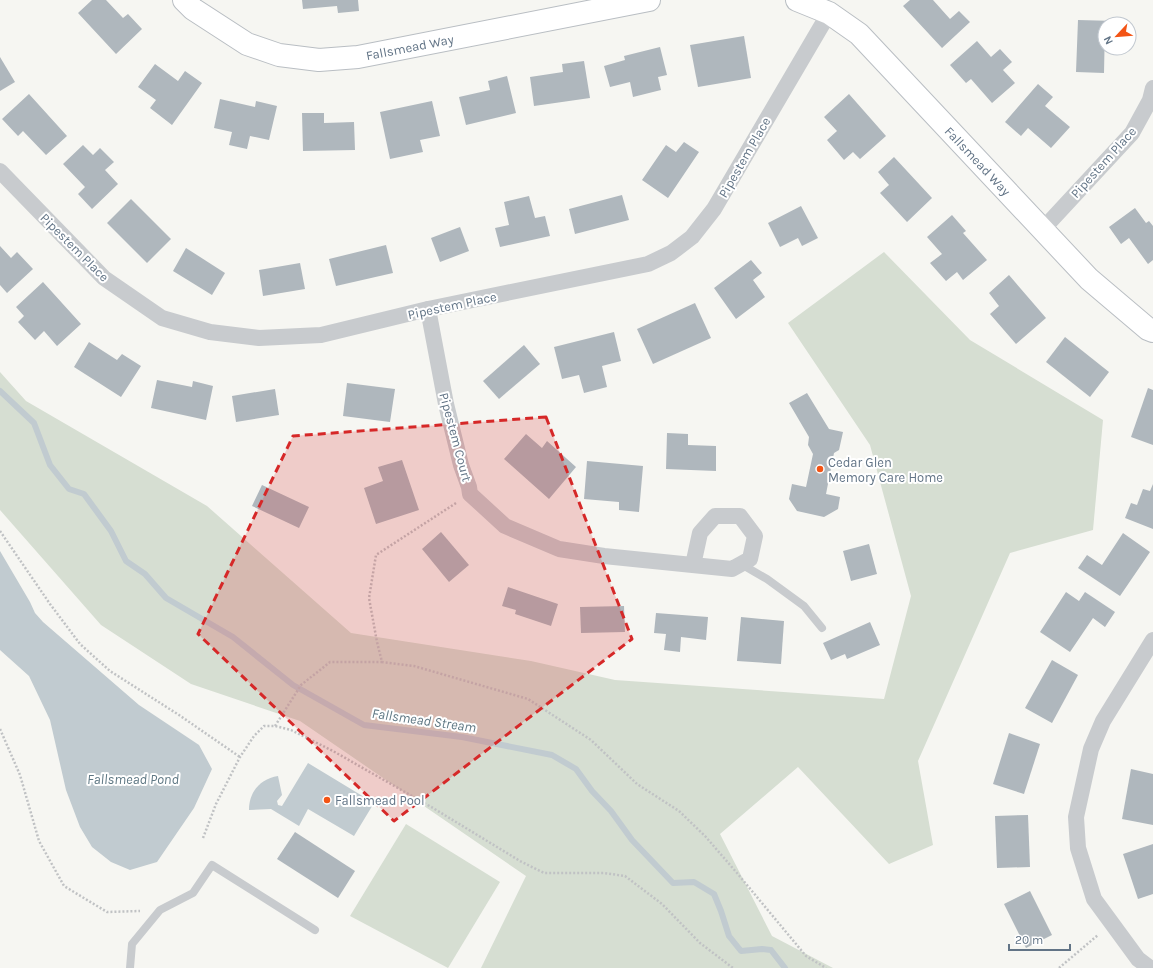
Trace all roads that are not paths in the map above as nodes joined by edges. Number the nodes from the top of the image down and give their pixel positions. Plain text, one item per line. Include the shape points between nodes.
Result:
1 (184, 0) edge
2 (648, 0) edge
3 (797, 0) edge
4 (829, 13) junction
5 (1153, 88) edge
6 (0, 171) edge
7 (1043, 229) junction
8 (428, 309) junction
9 (1153, 331) edge
10 (741, 564) junction
11 (693, 565) junction
12 (822, 628) dead end
13 (1153, 640) edge
14 (315, 930) dead end
15 (130, 968) edge
16 (1150, 968) edge

1 - 2 street, Fallsmead Way via 193,9 247,44 279,55 319,60 358,57
3 - 4 street, Fallsmead Way
4 - 7 street, Fallsmead Way via 859,34
4 - 8 street, Pipestem Place via 714,209 692,237 671,253 648,264
5 - 7 street, Pipestem Place via 1150,100 1132,133
6 - 8 street, Pipestem Place via 104,278 162,318 210,332 259,338 321,335
7 - 9 street, Fallsmead Way via 1089,279
8 - 11 street, Pipestem Court via 446,404 470,494 505,526 559,549
10 - 11 street, Pipestem Court via 732,569
10 - 11 street via 750,559 755,536 740,516 715,516 700,533
10 - 12 lane via 804,606
13 - 16 street via 1103,721 1091,749 1076,817 1078,848 1094,899 1138,959
14 - 15 lane via 212,864 193,893 160,910 132,944

